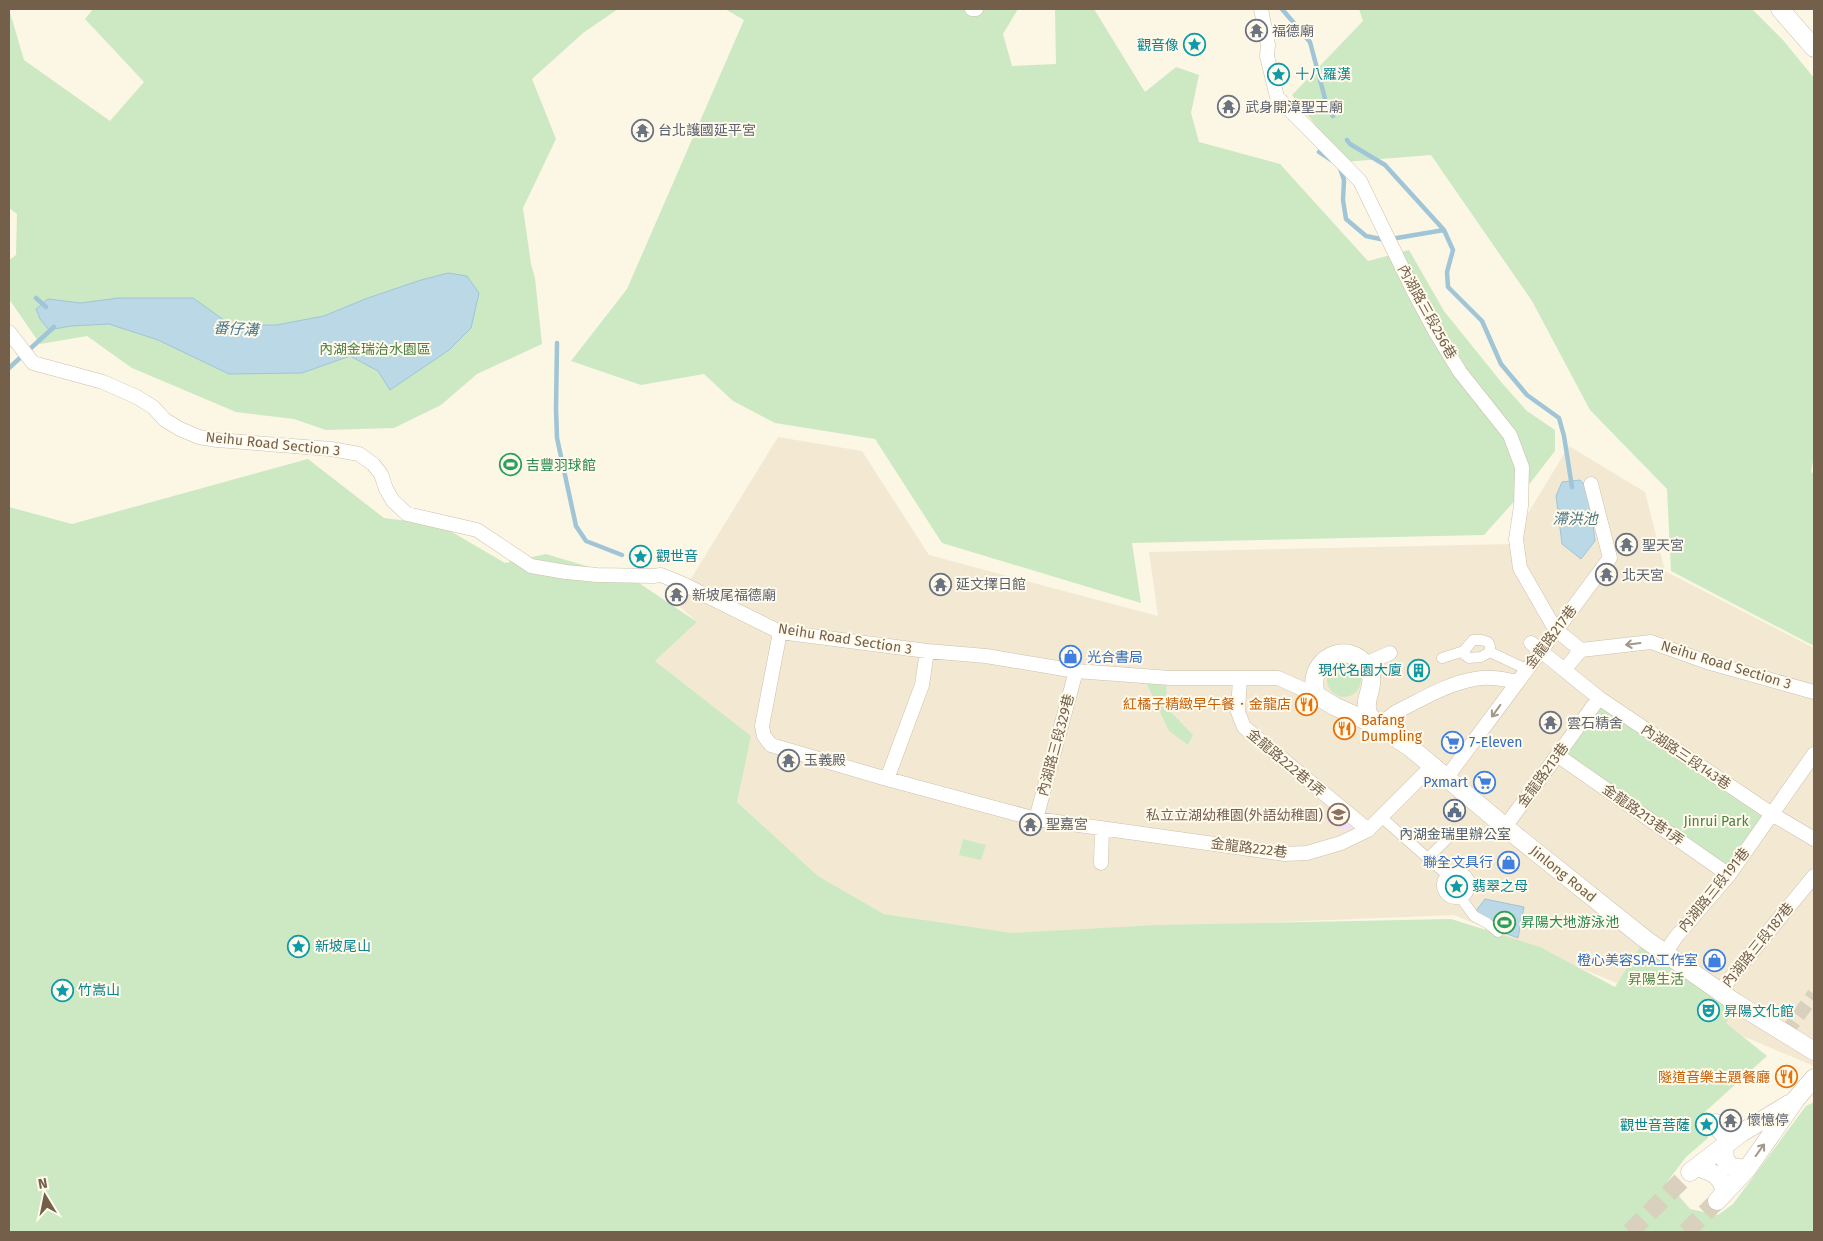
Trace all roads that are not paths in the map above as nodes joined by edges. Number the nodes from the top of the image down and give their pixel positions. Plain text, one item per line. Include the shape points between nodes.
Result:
1 (1261, 9) edge
2 (1780, 9) edge
3 (1814, 48) edge
4 (9, 332) edge
5 (1591, 484) dead end
6 (1555, 629) junction
7 (780, 632) junction
8 (1536, 647) junction
9 (1581, 650) junction
10 (927, 651) junction
11 (1464, 651) junction
12 (1490, 652) junction
13 (1390, 653) dead end
14 (1442, 658) dead end
15 (1364, 664) junction
16 (1526, 669) junction
17 (1565, 670) junction
18 (1076, 671) junction
19 (1240, 678) junction
20 (1517, 682) junction
21 (1814, 692) edge
22 (1316, 695) junction
23 (1599, 698) junction
24 (1380, 727) junction
25 (1814, 754) edge
26 (1557, 755) junction
27 (1433, 765) junction
28 (1447, 777) junction
29 (887, 778) junction
30 (1772, 814) junction
31 (1381, 817) junction
32 (1036, 819) junction
33 (1505, 828) junction
34 (1102, 829) junction
35 (1368, 830) junction
36 (1449, 837) dead end
37 (1814, 839) edge
38 (1428, 858) junction
39 (1101, 862) dead end
40 (1447, 875) junction
41 (1729, 875) junction
42 (1814, 876) edge
43 (1461, 898) junction
44 (1498, 932) dead end
45 (1665, 953) junction
46 (1720, 992) junction
47 (1814, 1051) edge
48 (1814, 1078) edge
49 (1796, 1099) junction
50 (1716, 1121) dead end
51 (1727, 1144) junction
52 (1747, 1168) junction

1 - 6 street, 內湖路三段256巷 via 1267,56 1277,96 1360,181 1414,292 1460,372 1510,435 1522,467 1516,539 1520,568
2 - 3 street
4 - 7 street, Neihu Road Section 3 via 33,363 103,382 138,397 180,430 217,440 359,454 373,464 393,501 407,514 478,530 531,566 597,575 661,575
5 - 6 street, 金龍路217巷 via 1610,558
6 - 8 street, 金龍路217巷
6 - 9 street
7 - 10 street, Neihu Road Section 3
7 - 29 street, 金龍路222巷 via 762,726 764,736 771,745
8 - 16 street, 金龍路217巷
8 - 17 street, 內湖路三段143巷
9 - 17 street
21 -> 9 street, Neihu Road Section 3 via 1707,662 1651,642
10 - 18 street, Neihu Road Section 3 via 986,656
10 - 29 street via 922,685
11 - 12 street via 1469,658 1475,659
11 - 12 street via 1473,640 1482,640 1488,642
11 - 14 street
12 - 16 street
13 - 15 street
15 - 22 street via 1354,656 1344,654 1325,659 1314,675
15 - 24 street via 1372,678 1368,714
16 - 20 street, 金龍路217巷
17 - 23 street, 內湖路三段143巷
18 - 19 street, Neihu Road Section 3 via 1170,678
18 - 32 street, 內湖路三段329巷
19 - 22 street, Neihu Road Section 3 via 1278,678
19 - 35 street, 金龍路222巷1弄 via 1238,712 1244,728
20 - 24 street via 1497,678 1460,682 1396,712
20 -> 28 street, 金龍路217巷
22 - 24 street, Jinlong Road
23 - 26 street, 金龍路213巷
23 - 30 street, 內湖路三段143巷
24 - 27 street, Jinlong Road
25 - 30 street, 內湖路三段191巷
26 - 33 street, 金龍路213巷
26 - 41 street, 金龍路213巷1弄
27 - 28 street, Jinlong Road
27 - 31 street, 金龍路222巷
28 - 33 street, Jinlong Road
29 - 32 street, 金龍路222巷
30 - 37 street, 內湖路三段143巷
30 - 41 street, 內湖路三段191巷
31 - 35 street, 金龍路222巷
31 - 38 street
32 - 34 street, 金龍路222巷
33 - 45 street, Jinlong Road
34 - 35 street, 金龍路222巷 via 1285,854 1307,853 1341,843
34 - 39 street
36 - 38 street
38 - 40 street
40 - 43 street via 1442,884 1444,893 1452,898
40 - 43 street via 1459,872 1468,880 1470,888
41 - 45 street, 內湖路三段191巷
42 - 46 street, 內湖路三段187巷
43 - 44 street via 1474,916
45 - 46 street, Jinlong Road
46 - 47 street, Jinlong Road
48 - 49 street
49 - 51 street
52 -> 49 street
50 - 51 street
51 - 52 street via 1726,1160 1731,1167
51 - 52 street via 1694,1169 1714,1173 1722,1180 1721,1196

